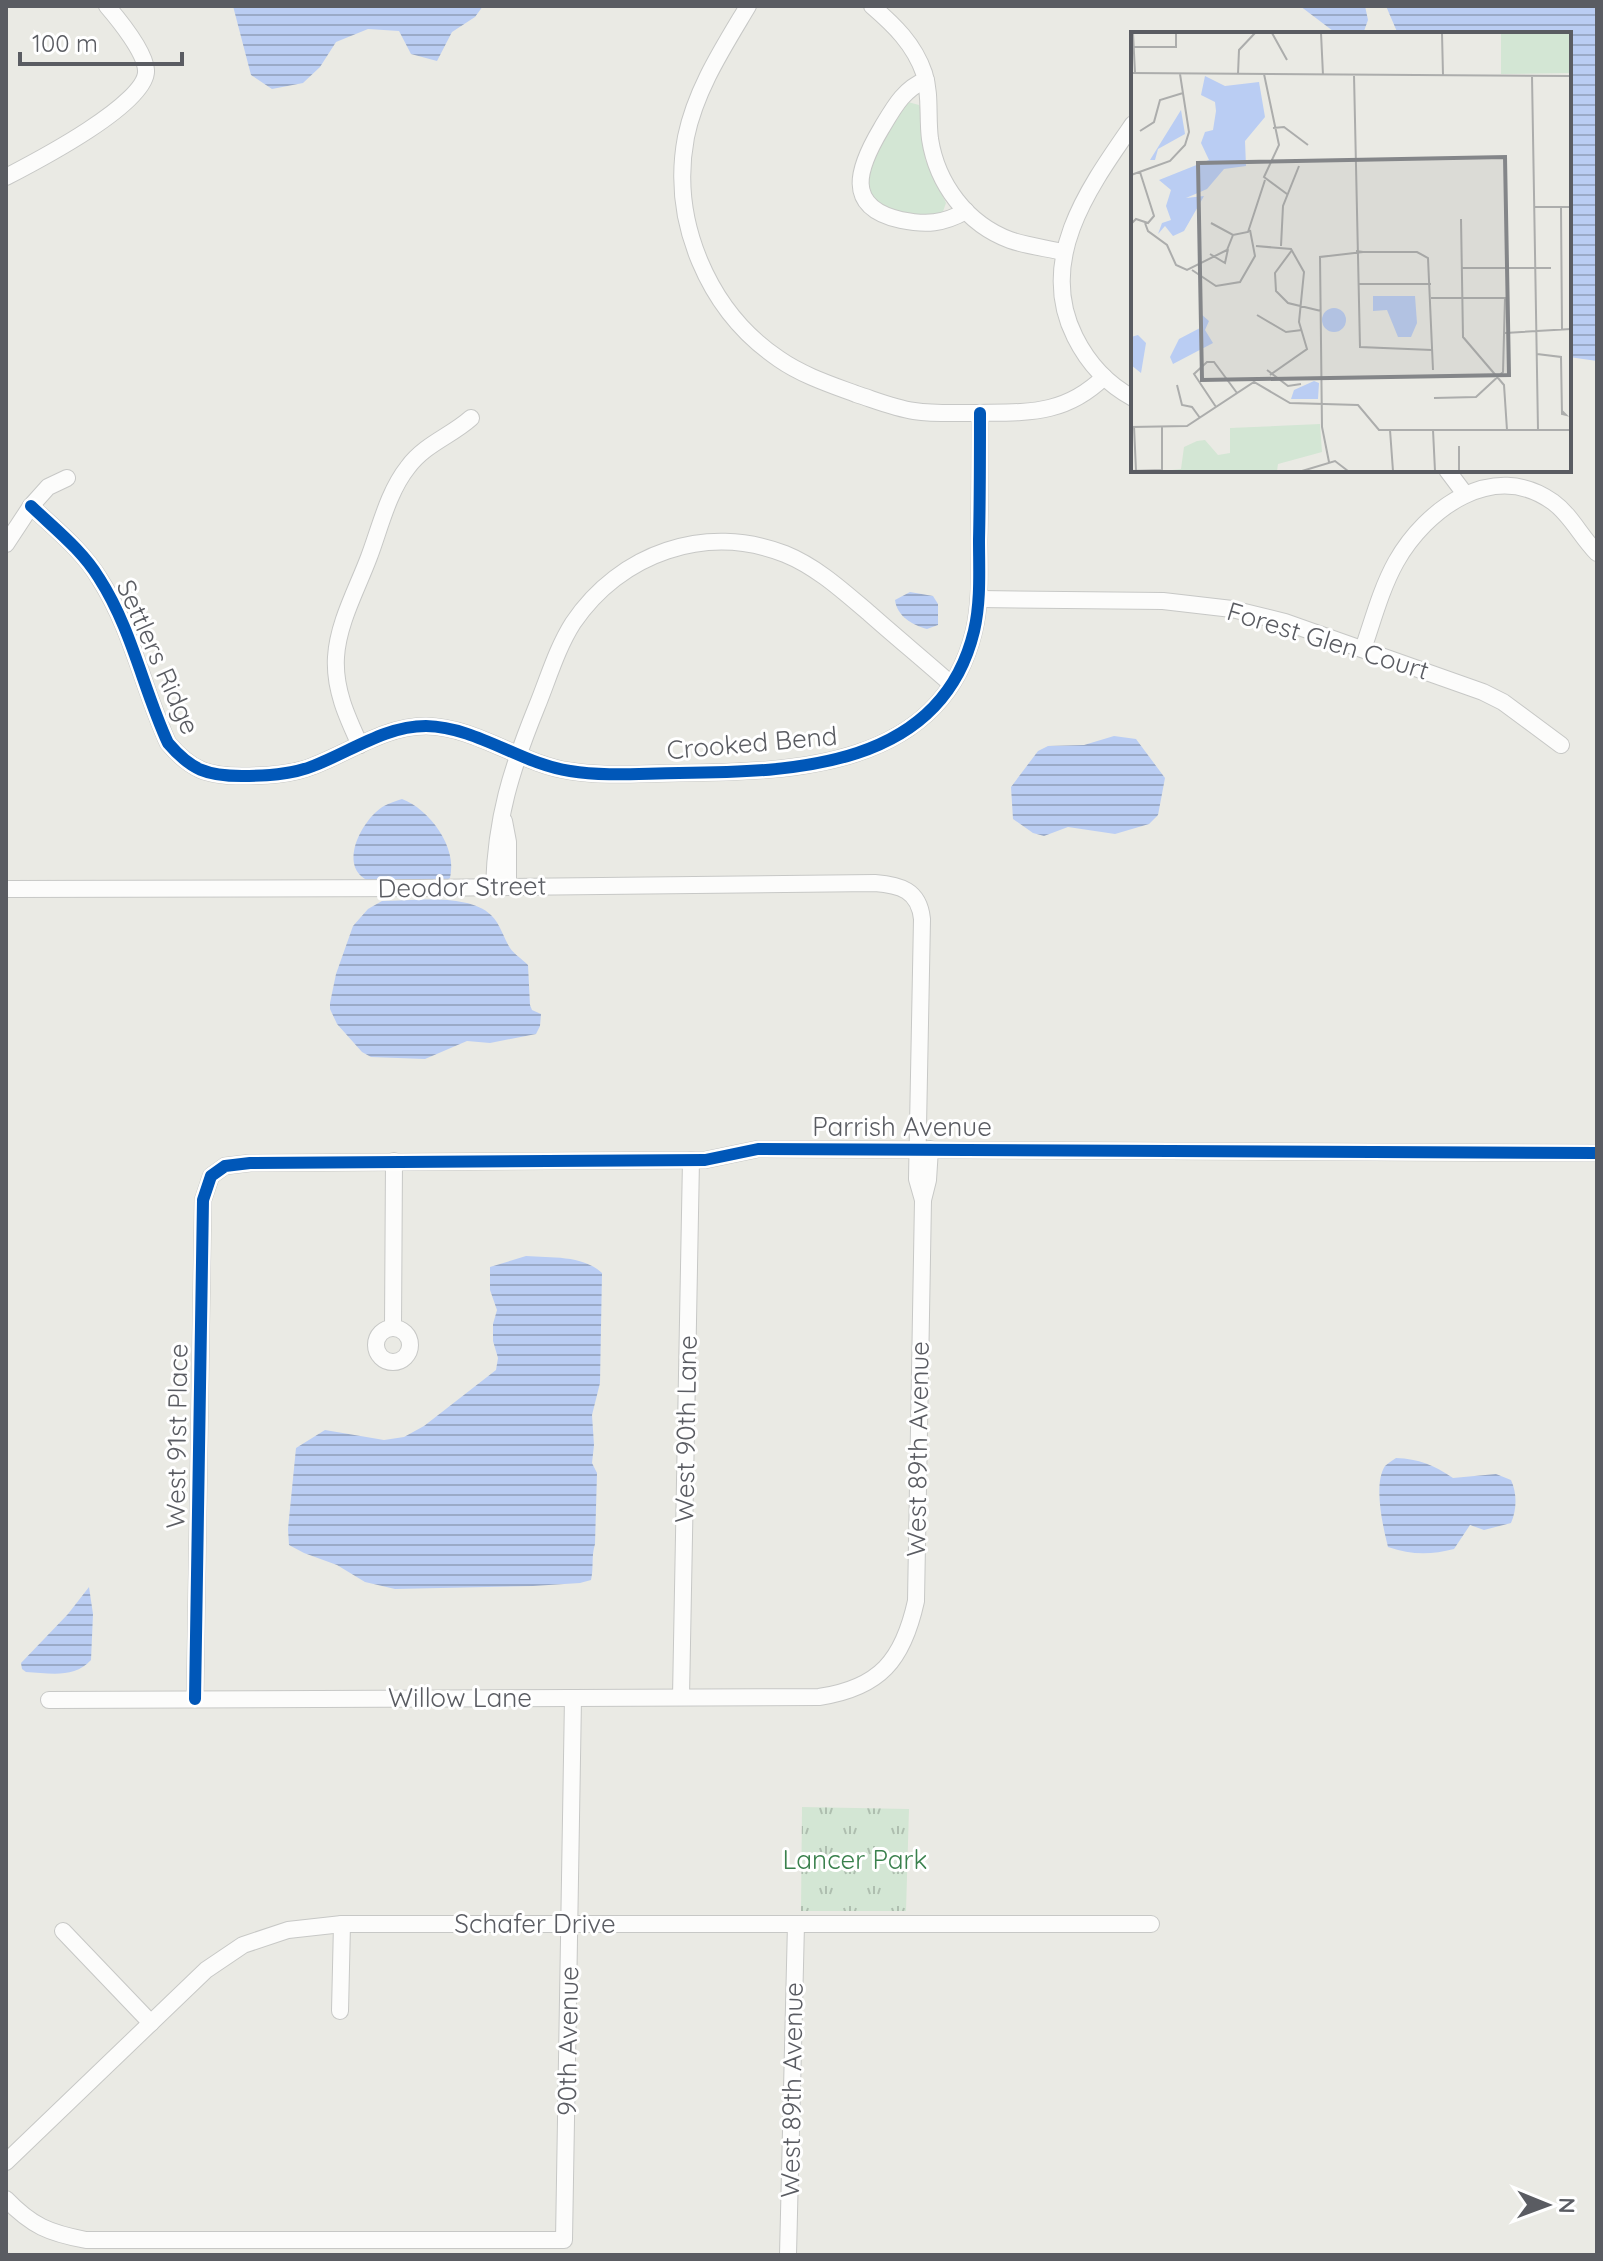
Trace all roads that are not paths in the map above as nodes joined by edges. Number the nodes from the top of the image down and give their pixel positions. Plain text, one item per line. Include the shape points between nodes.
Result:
1 (107, 6) edge
2 (748, 6) edge
3 (872, 6) edge
4 (926, 80) junction
5 (1131, 127) edge
6 (6, 177) edge
7 (966, 211) junction
8 (1063, 252) junction
9 (1104, 377) junction
10 (1131, 397) edge
11 (980, 413) junction
12 (471, 418) dead end
13 (1448, 472) edge
14 (67, 478) dead end
15 (1465, 494) junction
16 (31, 506) junction
17 (6, 544) edge
18 (1597, 553) edge
19 (979, 599) junction
20 (1363, 649) junction
21 (951, 684) junction
22 (360, 745) junction
23 (1561, 745) dead end
24 (517, 754) junction
25 (501, 887) junction
26 (6, 889) edge
27 (914, 895) joint
28 (923, 1149) junction
29 (1597, 1153) edge
30 (691, 1160) junction
31 (394, 1161) junction
32 (211, 1176) joint
33 (393, 1327) dead end
34 (869, 1682) joint
35 (681, 1697) junction
36 (573, 1698) junction
37 (195, 1699) junction
38 (49, 1700) dead end
39 (570, 1923) junction
40 (342, 1924) junction
41 (796, 1924) junction
42 (1151, 1924) dead end
43 (63, 1931) dead end
44 (340, 2011) dead end
45 (151, 2023) junction
46 (6, 2162) edge
47 (6, 2199) edge
48 (313, 2248) edge
49 (788, 2255) edge

1 - 6 street via 143,59 143,84 83,133
2 - 11 street via 702,87 684,154 687,219 710,283 747,333 794,368 905,409
3 - 4 street via 910,45
4 - 7 street via 935,161
4 - 7 street via 899,100 864,160 861,186 870,204 896,219 931,224
5 - 8 street via 1086,198
7 - 8 street via 1011,240
8 - 9 street via 1065,313 1083,351
9 - 10 street
9 - 11 street via 1056,408
11 - 19 street, Crooked Bend
12 - 22 street via 408,466 344,623 337,682
13 - 15 street
14 - 16 street via 48,487
15 - 18 street via 1508,486 1541,495 1561,509
15 - 20 street via 1409,542 1391,572
16 - 17 street
16 - 22 street, Settlers Ridge via 79,551 104,586 158,722 182,760 216,776 283,774
19 - 20 street, Forest Glen Court via 1198,604 1272,618
19 - 21 street, Crooked Bend via 970,645
20 - 23 street, Forest Glen Court via 1494,697
21 - 24 street, Crooked Bend via 930,711 896,737 820,763 721,772 588,773
21 - 24 street via 805,563 749,544 689,544 629,567 586,606 562,644
22 - 24 street, Crooked Bend via 399,729 430,726
24 - 25 street via 506,788 508,842
25 - 26 street, Deodor Street
25 - 27 street, Deodor Street via 875,883 896,885
27 - 28 street, West 89th Avenue via 922,919
28 - 29 street, Parrish Avenue
28 - 30 street, Parrish Avenue via 758,1149
28 - 34 street, West 89th Avenue via 917,1179 923,1200 916,1601 909,1632 893,1661
30 - 31 street, Parrish Avenue
30 - 35 street, West 90th Lane
31 - 32 street, Parrish Avenue via 250,1163 225,1166
31 - 33 street
32 - 37 street, West 91st Place via 203,1200
34 - 35 street, Willow Lane via 845,1694 819,1697
35 - 36 street, Willow Lane
36 - 37 street, Willow Lane
36 - 39 street, 90th Avenue
37 - 38 street, Willow Lane
39 - 40 street, Schafer Drive
39 - 41 street, Schafer Drive
39 - 48 street, 90th Avenue via 564,2240
40 - 44 street
40 - 45 street, Schafer Drive via 288,1930 243,1945 206,1970
41 - 42 street, Schafer Drive
41 - 49 street, West 89th Avenue
43 - 45 street
45 - 46 street, Schafer Drive
47 - 48 street via 26,2219 52,2233 86,2240

